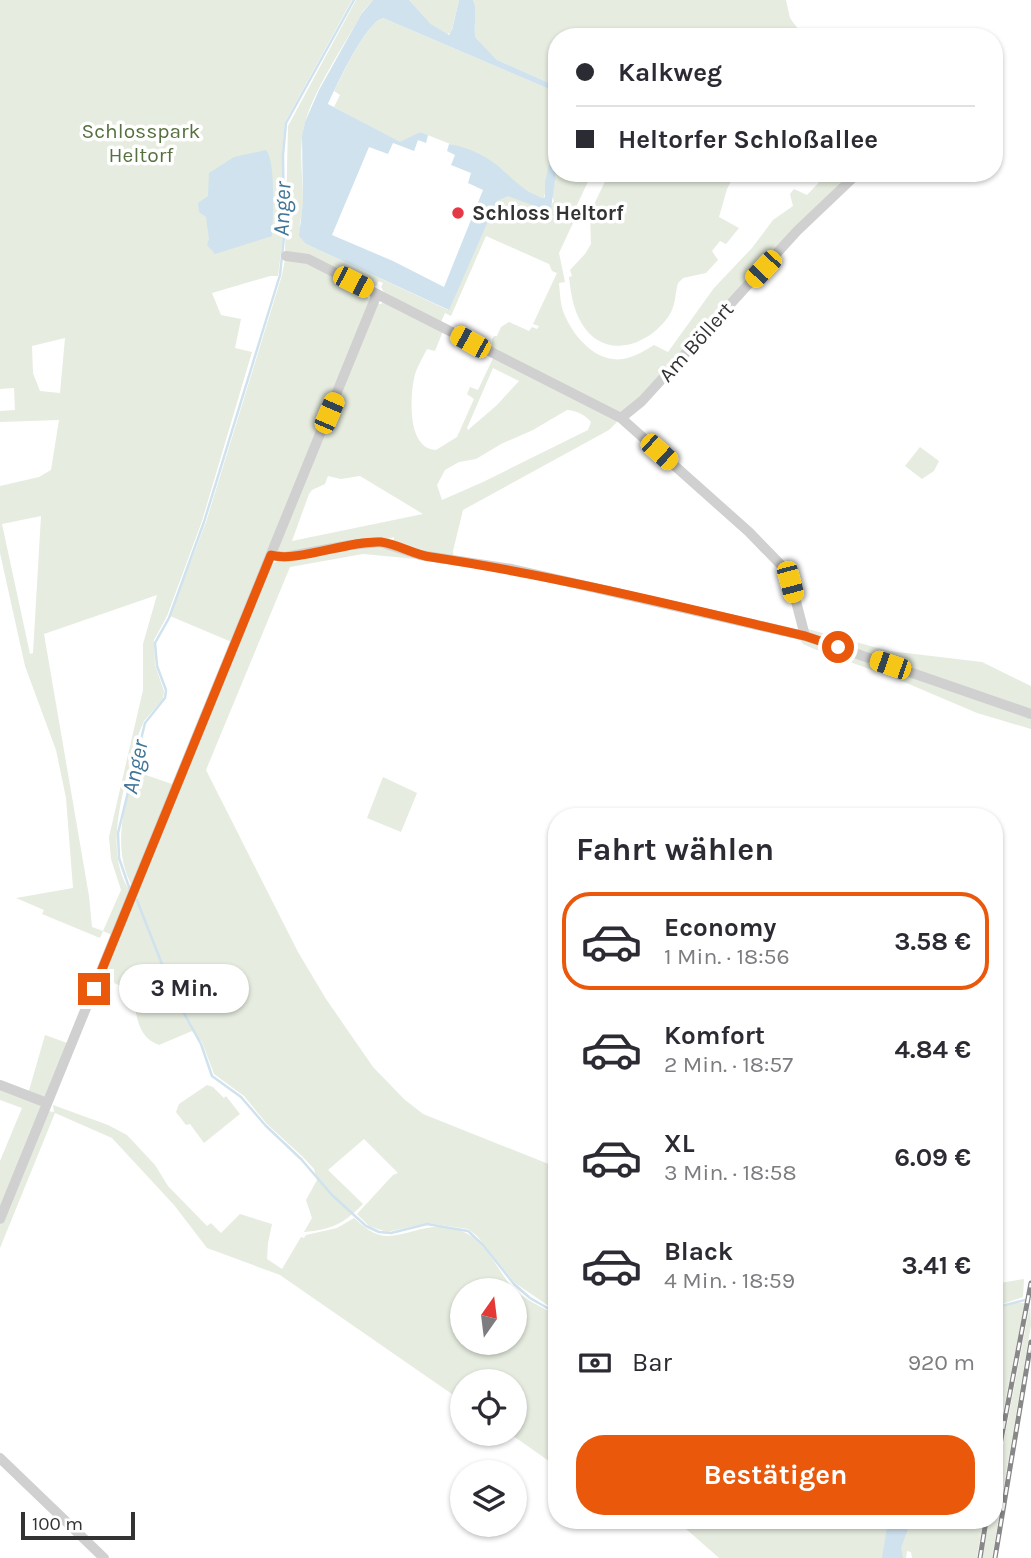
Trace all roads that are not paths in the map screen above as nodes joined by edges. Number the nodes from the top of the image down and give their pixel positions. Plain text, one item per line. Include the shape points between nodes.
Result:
1 (849, 182) edge
2 (286, 256) dead end
3 (377, 294) junction
4 (621, 418) junction
5 (271, 555) junction
6 (805, 636) junction
7 (1031, 714) edge
8 (0, 1085) edge
9 (47, 1103) junction
10 (0, 1219) edge
11 (0, 1458) edge
12 (104, 1558) edge

1 - 4 street, Am Böllert
2 - 3 street via 308,259
3 - 4 street
3 - 5 street
4 - 6 street via 782,566
5 - 6 street via 385,543 420,555 522,571
5 - 9 street
6 - 7 street
8 - 9 street
9 - 10 street
11 - 12 street

